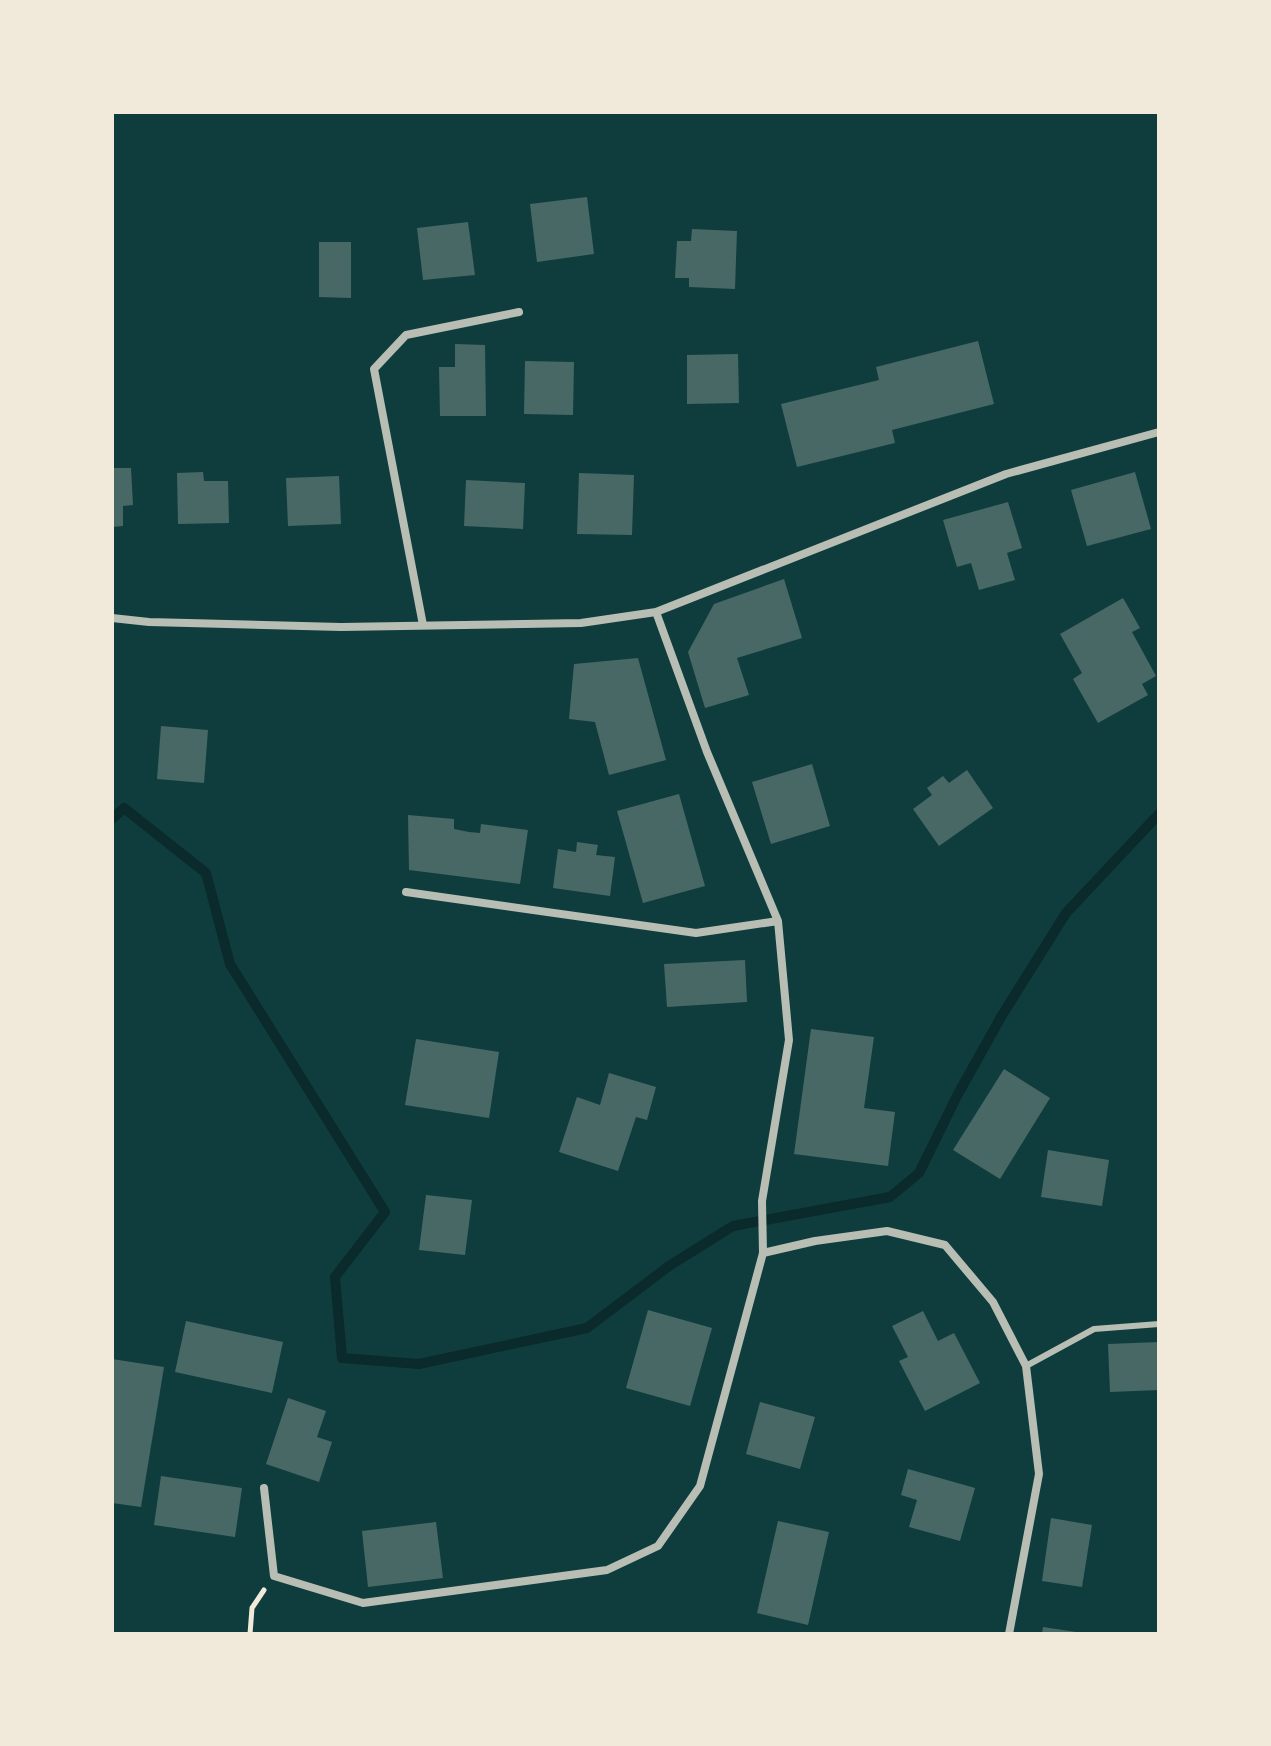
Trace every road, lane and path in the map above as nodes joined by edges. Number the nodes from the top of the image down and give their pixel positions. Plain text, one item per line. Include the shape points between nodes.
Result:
1 (519, 312) dead end
2 (1159, 432) edge
3 (656, 612) junction
4 (112, 618) edge
5 (423, 625) junction
6 (406, 892) dead end
7 (778, 921) junction
8 (763, 1253) junction
9 (1159, 1324) edge
10 (1026, 1366) junction
11 (264, 1488) dead end
12 (274, 1576) junction
13 (250, 1634) edge
14 (1009, 1634) edge

1 - 5 street via 406,335 374,369
2 - 3 street via 1006,474
3 - 5 street via 581,623
3 - 7 street
4 - 5 street
6 - 7 street via 696,933
7 - 8 street via 789,1040 762,1201
8 - 10 street via 887,1231 945,1245 993,1302
8 - 12 street via 700,1486 658,1546 607,1570 363,1603
9 - 10 lane via 1094,1329
10 - 14 street via 1039,1474
11 - 12 street
12 - 13 path via 252,1608

